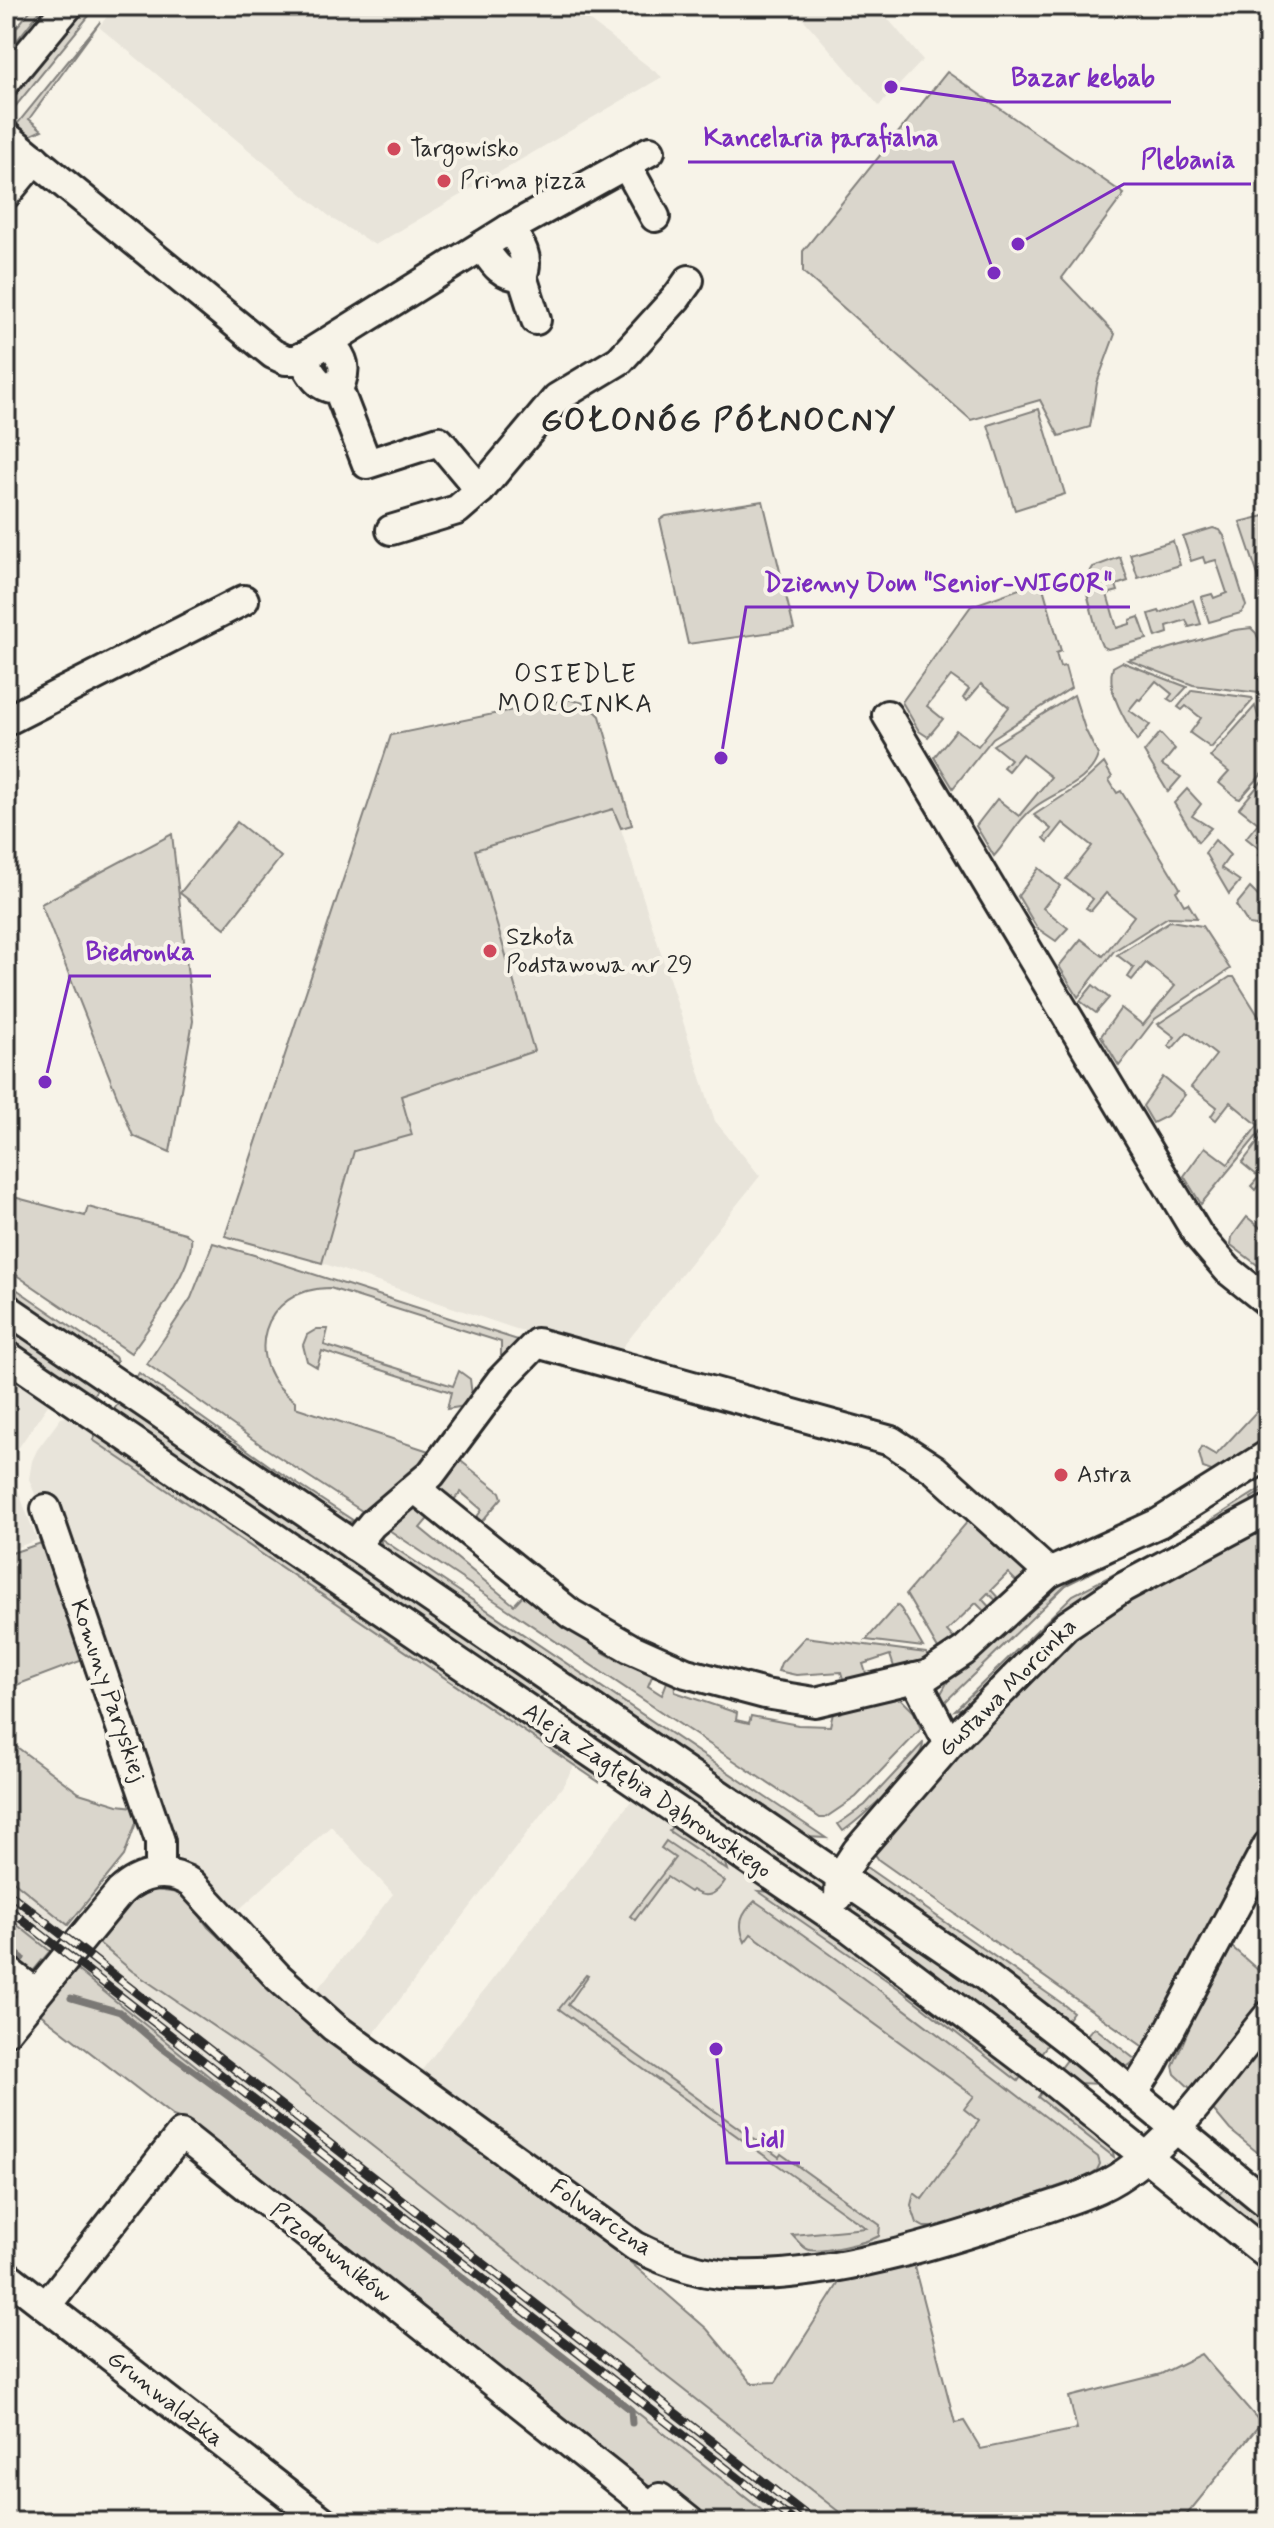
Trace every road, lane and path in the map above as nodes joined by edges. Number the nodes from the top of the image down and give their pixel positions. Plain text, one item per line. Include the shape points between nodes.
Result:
1 (68, 6) edge
2 (6, 81) edge
3 (6, 136) edge
4 (35, 159) junction
5 (6, 194) edge
6 (655, 217) dead end
7 (509, 229) junction
8 (482, 246) junction
9 (522, 276) junction
10 (689, 280) dead end
11 (536, 320) dead end
12 (330, 343) junction
13 (302, 357) junction
14 (338, 389) junction
15 (480, 490) junction
16 (391, 530) dead end
17 (244, 600) dead end
18 (887, 715) dead end
19 (6, 721) edge
20 (1268, 1302) edge
21 (6, 1308) edge
22 (6, 1355) edge
23 (1268, 1455) edge
24 (416, 1489) junction
25 (46, 1509) dead end
26 (1268, 1510) edge
27 (354, 1546) junction
28 (1049, 1573) junction
29 (915, 1678) junction
30 (575, 1695) junction
31 (554, 1727) junction
32 (952, 1741) junction
33 (1268, 1845) edge
34 (151, 1876) junction
35 (840, 1877) junction
36 (851, 1929) junction
37 (6, 1970) edge
38 (36, 1993) junction
39 (1268, 2016) edge
40 (6, 2031) edge
41 (1133, 2094) junction
42 (1071, 2096) junction
43 (1175, 2128) junction
44 (1146, 2157) junction
45 (1268, 2204) edge
46 (1268, 2255) edge
47 (6, 2275) edge
48 (46, 2306) junction
49 (651, 2509) edge
50 (324, 2522) edge
51 (690, 2522) edge

1 - 2 street
3 - 4 street
4 - 5 street
4 - 13 street via 273,354 286,360
6 - 7 street via 638,158
7 - 8 street
7 - 9 street via 524,253
8 - 9 street via 501,271
8 - 12 street
9 - 11 street
10 - 15 street via 620,360 557,398
12 - 13 street
12 - 14 street via 344,368
13 - 14 street via 324,388
14 - 15 street via 367,464 439,441
15 - 16 street via 457,510
17 - 19 street
18 - 20 street via 1190,1223 1219,1261
21 - 27 street, Aleja Zagłębia Dąbrowskiego
22 - 31 street, Aleja Zagłębia Dąbrowskiego
23 - 28 street via 1159,1523
24 - 27 street via 372,1524
24 - 28 street via 501,1380 537,1343 891,1441 934,1469
24 - 29 street via 571,1614 686,1673 815,1702
25 - 34 street, Komuny Paryskiej via 160,1841
26 - 32 street, Gustawa Morcinka via 1079,1615
27 - 30 street, Aleja Zagłębia Dąbrowskiego
28 - 29 street via 964,1651
29 - 32 street
30 - 31 street via 551,1707
30 - 35 street, Aleja Zagłębia Dąbrowskiego
31 - 36 street, Aleja Zagłębia Dąbrowskiego
32 - 35 street, Gustawa Morcinka
33 - 41 street
34 - 38 street via 120,1892
34 - 44 street, Folwarczna via 178,1876 192,1884 278,1977 334,2027 635,2246 685,2267 732,2275 782,2274 876,2258 1073,2199
35 - 36 street via 841,1914
35 - 41 street, Aleja Zagłębia Dąbrowskiego via 985,1976
36 - 42 street, Aleja Zagłębia Dąbrowskiego
37 - 38 street
38 - 40 street
39 - 43 street, Folwarczna
41 - 42 street via 1104,2101
41 - 43 street, Aleja Zagłębia Dąbrowskiego
42 - 44 street, Aleja Zagłębia Dąbrowskiego
43 - 44 street, Folwarczna
43 - 45 street, Aleja Zagłębia Dąbrowskiego
44 - 46 street, Aleja Zagłębia Dąbrowskiego
47 - 48 street, Grunwaldzka
48 - 49 street, Przodowników via 181,2134
48 - 50 street, Grunwaldzka
49 - 51 street

